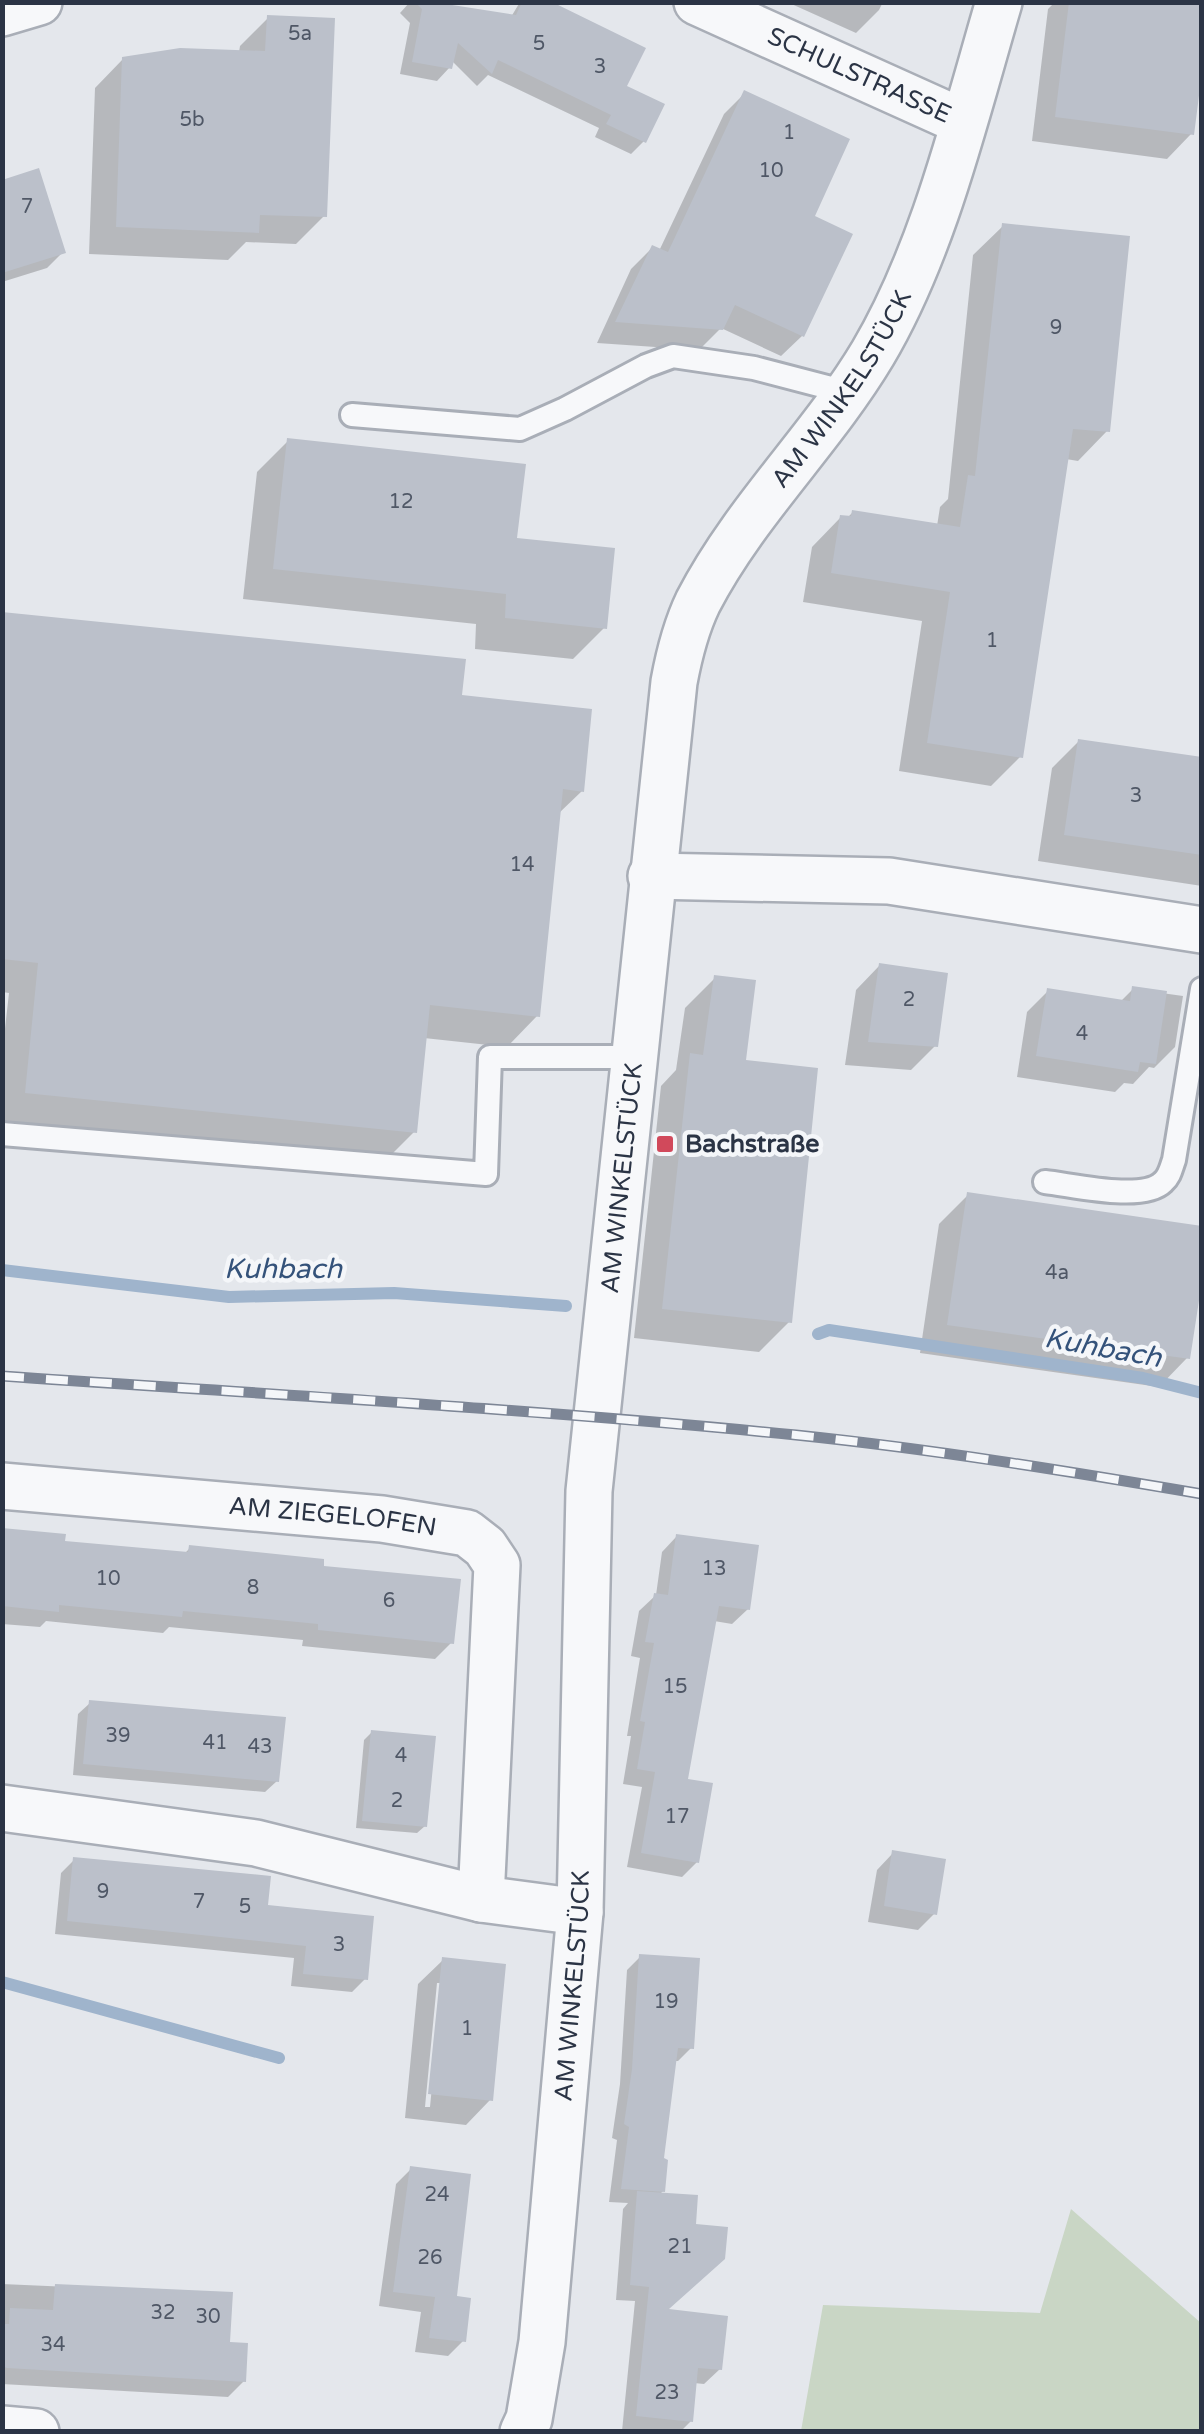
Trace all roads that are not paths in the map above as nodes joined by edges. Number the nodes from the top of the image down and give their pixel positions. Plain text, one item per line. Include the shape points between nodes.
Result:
1 (40, 2) edge
2 (697, 2) edge
3 (999, 2) edge
4 (2, 12) edge
5 (964, 122) junction
6 (846, 392) junction
7 (352, 415) dead end
8 (651, 876) junction
9 (1202, 930) edge
10 (1202, 989) edge
11 (634, 1057) junction
12 (2, 1134) edge
13 (1045, 1182) dead end
14 (2, 1486) edge
15 (2, 1808) edge
16 (481, 1899) junction
17 (580, 1912) junction
18 (2, 2429) edge
19 (36, 2432) edge
20 (523, 2432) edge

1 - 4 street
2 - 5 street, SCHULSTRASSE
3 - 5 street, AM WINKELSTÜCK
5 - 6 street, AM WINKELSTÜCK via 906,292
6 - 7 lane via 673,356 520,429
6 - 8 street, AM WINKELSTÜCK via 734,542 697,604 674,682
8 - 9 street via 889,881
8 - 11 street, AM WINKELSTÜCK
10 - 13 lane via 1174,1160 1162,1184 1133,1192
11 - 12 lane via 490,1057 486,1174
11 - 17 street, AM WINKELSTÜCK via 588,1491
14 - 16 street, AM ZIEGELOFEN via 382,1519 466,1533 485,1546 498,1565
15 - 16 street via 256,1842
16 - 17 street
17 - 20 street, AM WINKELSTÜCK via 542,2342
18 - 19 street

